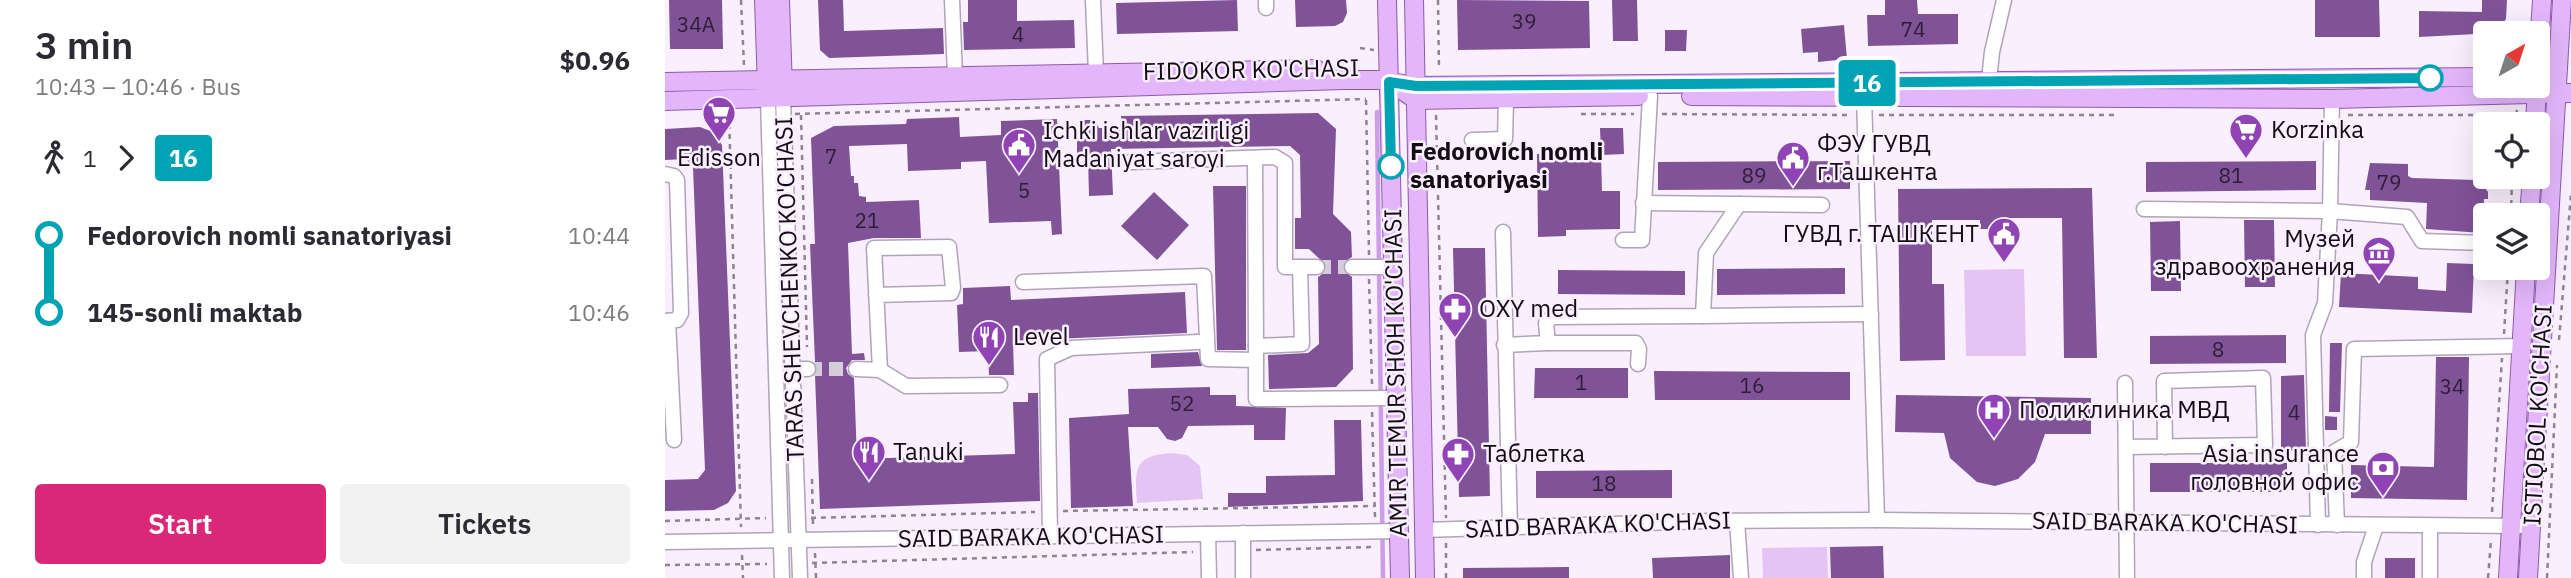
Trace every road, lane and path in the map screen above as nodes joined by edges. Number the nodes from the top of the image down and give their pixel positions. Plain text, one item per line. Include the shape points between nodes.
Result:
1 (741, 0) edge
2 (764, 0) edge
3 (780, 0) edge
4 (952, 0) edge
5 (1093, 0) edge
6 (1388, 0) edge
7 (1414, 0) edge
8 (1438, 0) edge
9 (2004, 0) edge
10 (2542, 0) edge
11 (2562, 0) edge
12 (2541, 21) edge
13 (1360, 48) dead end
14 (1376, 50) dead end
15 (1428, 53) dead end
16 (1439, 53) junction
17 (744, 68) dead end
18 (2564, 72) edge
19 (1096, 73) junction
20 (1389, 75) junction
21 (1439, 75) dead end
22 (955, 76) junction
23 (2473, 77) edge
24 (775, 79) junction
25 (665, 82) edge
26 (1988, 90) junction
27 (1416, 93) junction
28 (2564, 93) edge
29 (2473, 95) edge
30 (1372, 96) dead end
31 (1864, 98) junction
32 (1366, 99) junction
33 (1506, 100) junction
34 (665, 101) edge
35 (787, 105) junction
36 (1649, 105) junction
37 (2332, 107) junction
38 (2518, 107) dead end
39 (1438, 109) dead end
40 (2516, 112) edge
41 (729, 114) dead end
42 (1570, 114) dead end
43 (2125, 115) dead end
44 (2473, 115) edge
45 (1472, 140) dead end
46 (1255, 158) junction
47 (1132, 162) dead end
48 (665, 174) edge
49 (2571, 194) edge
50 (1643, 203) junction
51 (1739, 204) junction
52 (1822, 205) dead end
53 (2144, 209) dead end
54 (2330, 211) junction
55 (1503, 232) dead end
56 (1623, 240) dead end
57 (2473, 243) edge
58 (672, 250) edge
59 (1300, 267) junction
60 (1317, 267) tunnel mouth
61 (1352, 267) tunnel mouth
62 (1380, 267) junction
63 (2507, 280) edge
64 (2525, 280) edge
65 (1023, 282) dead end
66 (876, 295) junction
67 (1871, 314) junction
68 (1703, 316) junction
69 (667, 321) edge
70 (2504, 335) dead end
71 (1198, 342) dead end
72 (1548, 343) junction
73 (1504, 345) junction
74 (2522, 346) junction
75 (2503, 349) dead end
76 (2558, 349) dead end
77 (1256, 353) junction
78 (2558, 362) dead end
79 (1638, 365) dead end
80 (800, 369) junction
81 (856, 369) tunnel mouth
82 (880, 370) junction
83 (2126, 383) dead end
84 (1000, 385) dead end
85 (1382, 398) junction
86 (674, 440) dead end
87 (2126, 447) junction
88 (2165, 447) junction
89 (811, 477) dead end
90 (1374, 506) junction
91 (1049, 512) junction
92 (781, 518) junction
93 (806, 518) junction
94 (741, 519) junction
95 (1877, 520) junction
96 (665, 521) edge
97 (1737, 521) junction
98 (2127, 521) junction
99 (2318, 525) junction
100 (2337, 525) junction
101 (2491, 525) junction
102 (2376, 526) junction
103 (2511, 526) junction
104 (2430, 527) junction
105 (2531, 527) junction
106 (1510, 529) junction
107 (1424, 530) junction
108 (1447, 530) junction
109 (1375, 531) junction
110 (1400, 531) junction
111 (1243, 533) junction
112 (1208, 534) junction
113 (1050, 536) junction
114 (742, 541) junction
115 (782, 541) junction
116 (799, 541) junction
117 (665, 542) edge
118 (1375, 546) dead end
119 (1243, 550) junction
120 (1208, 551) junction
121 (815, 563) dead end
122 (665, 565) edge
123 (742, 565) junction
124 (743, 578) edge
125 (782, 578) edge
126 (800, 578) edge
127 (1209, 578) edge
128 (1243, 578) edge
129 (1400, 578) edge
130 (1425, 578) edge
131 (1446, 578) edge
132 (1741, 578) edge
133 (2127, 578) edge
134 (2364, 578) edge
135 (2431, 578) edge
136 (2488, 578) edge
137 (2508, 578) edge
138 (2528, 578) edge
139 (2547, 578) edge

1 - 17 path
2 - 24 main road, TARAS SHEVCHENKO KO'CHASI
3 - 24 main road, TARAS SHEVCHENKO KO'CHASI
4 - 22 street
5 - 19 street
6 - 20 main road, AMIR TEMUR SHOH KO'CHASI
7 - 27 main road, AMIR TEMUR SHOH KO'CHASI
8 - 16 path
9 - 26 street
10 - 12 main road
11 - 18 main road, ISTIQBOL KO'CHASI
13 - 14 path
15 - 16 path
16 - 21 path
18 - 28 main road, ISTIQBOL KO'CHASI
19 - 20 main road, FIDOKOR KO'CHASI
19 - 22 main road, FIDOKOR KO'CHASI
20 - 27 main road, FIDOKOR KO'CHASI
20 - 35 main road, FIDOKOR KO'CHASI
20 - 62 main road, AMIR TEMUR SHOH KO'CHASI
22 - 24 main road, FIDOKOR KO'CHASI
23 - 26 main road
24 - 25 main road, FIDOKOR KO'CHASI
24 - 35 main road, TARAS SHEVCHENKO KO'CHASI
26 - 31 main road
26 - 37 main road
27 - 31 main road
27 - 33 main road
27 - 107 main road, AMIR TEMUR SHOH KO'CHASI
28 - 105 main road, ISTIQBOL KO'CHASI
29 - 37 main road
30 - 32 path
31 - 36 main road
31 - 36 path
31 - 43 path
31 - 67 street
32 - 35 path
32 - 62 path
33 - 36 main road
33 - 45 street via 1505,139
34 - 35 main road, FIDOKOR KO'CHASI
35 - 80 street, TARAS SHEVCHENKO KO'CHASI
35 - 80 path
35 - 92 street, TARAS SHEVCHENKO KO'CHASI
36 - 42 path
36 - 50 street
37 - 44 path
37 - 54 street
38 - 40 path
39 - 108 path
41 - 94 path
46 - 47 street
46 - 59 street via 1275,157 1285,163 1285,267
46 - 77 street
48 - 58 street via 677,180
49 - 76 path
50 - 51 street
50 - 56 street via 1642,240
51 - 52 street
51 - 68 street via 1706,253
53 - 54 street
54 - 57 street via 2407,217 2422,241
54 - 99 street via 2325,303 2313,335
55 - 73 street
58 - 69 street via 681,313 677,320
59 - 60 street
59 - 77 street via 1302,344
61 - 62 street
62 - 85 main road, AMIR TEMUR SHOH KO'CHASI
62 - 85 path
63 - 70 path
64 - 74 main road, ISTIQBOL KO'CHASI
65 - 77 street via 1203,276 1208,359
66 - 66 street via 951,293 949,247 874,248
66 - 82 street
67 - 68 street
67 - 95 street
68 - 72 street via 1552,317 1546,323
69 - 86 street
71 - 91 street via 1071,348 1047,359
72 - 73 street
72 - 79 street via 1636,343
73 - 106 street
74 - 100 street via 2354,349 2351,442 2334,452
74 - 103 main road, ISTIQBOL KO'CHASI
75 - 101 path
77 - 85 street via 1256,399
78 - 139 path
80 - 93 street, TARAS SHEVCHENKO KO'CHASI
81 - 82 street
82 - 84 street via 906,386
83 - 87 street
85 - 90 path
85 - 110 main road, AMIR TEMUR SHOH KO'CHASI
87 - 88 street
87 - 98 street
88 - 88 street via 2265,446 2263,378 2164,381
89 - 93 path
90 - 91 path
90 - 109 path
91 - 93 path
91 - 113 street
92 - 94 path
92 - 115 street, TARAS SHEVCHENKO KO'CHASI
93 - 116 street, TARAS SHEVCHENKO KO'CHASI
94 - 96 path
94 - 114 path
95 - 97 street, SAID BARAKA KO'CHASI
95 - 98 street, SAID BARAKA KO'CHASI
97 - 106 street, SAID BARAKA KO'CHASI
97 - 132 street
98 - 99 street, SAID BARAKA KO'CHASI
98 - 133 street
99 - 100 street, SAID BARAKA KO'CHASI
100 - 102 street, SAID BARAKA KO'CHASI
101 - 103 street, SAID BARAKA KO'CHASI
101 - 104 street, SAID BARAKA KO'CHASI
101 - 136 path
102 - 104 street, SAID BARAKA KO'CHASI
102 - 134 street via 2364,562
103 - 105 street, SAID BARAKA KO'CHASI
103 - 137 main road, ISTIQBOL KO'CHASI
104 - 135 street
105 - 138 main road, ISTIQBOL KO'CHASI
106 - 108 street, SAID BARAKA KO'CHASI
107 - 108 street, SAID BARAKA KO'CHASI
107 - 110 main road, SAID BARAKA KO'CHASI
107 - 130 main road, AMIR TEMUR SHOH KO'CHASI
108 - 131 path
109 - 110 street, SAID BARAKA KO'CHASI
109 - 111 street, SAID BARAKA KO'CHASI
110 - 129 main road, AMIR TEMUR SHOH KO'CHASI
111 - 112 street, SAID BARAKA KO'CHASI
111 - 119 street
112 - 113 street, SAID BARAKA KO'CHASI
112 - 120 street
113 - 116 street, SAID BARAKA KO'CHASI
114 - 115 street, SAID BARAKA KO'CHASI
114 - 117 street, SAID BARAKA KO'CHASI
114 - 123 path
115 - 116 street, SAID BARAKA KO'CHASI
115 - 125 street, TARAS SHEVCHENKO KO'CHASI
116 - 126 street, TARAS SHEVCHENKO KO'CHASI
118 - 119 path
119 - 128 street
120 - 121 path
120 - 127 street
122 - 123 path
123 - 124 path

